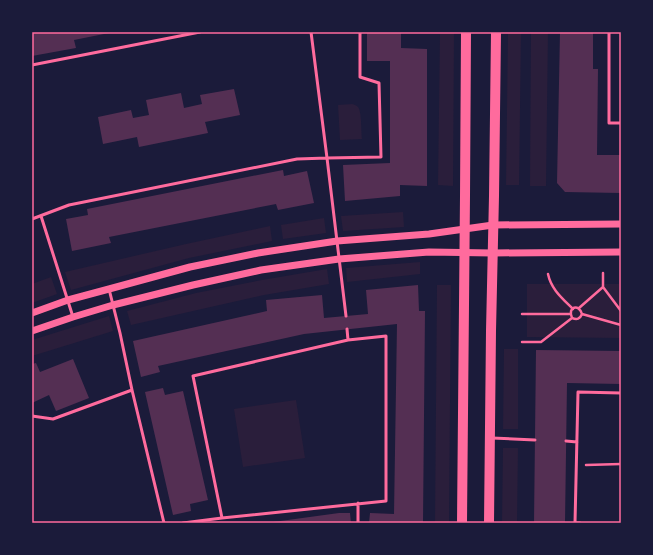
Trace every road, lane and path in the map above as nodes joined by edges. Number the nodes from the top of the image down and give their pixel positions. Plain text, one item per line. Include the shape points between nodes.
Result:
1 (200, 32) edge
2 (311, 32) edge
3 (360, 32) edge
4 (466, 32) edge
5 (496, 32) edge
6 (609, 32) edge
7 (32, 65) edge
8 (621, 123) edge
9 (328, 158) junction
10 (41, 216) junction
11 (32, 219) edge
12 (621, 224) edge
13 (494, 225) junction
14 (465, 229) junction
15 (337, 241) junction
16 (464, 252) junction
17 (621, 252) edge
18 (493, 253) junction
19 (339, 259) junction
20 (603, 273) dead end
21 (548, 274) dead end
22 (603, 287) junction
23 (109, 289) junction
24 (68, 300) junction
25 (113, 305) junction
26 (578, 308) junction
27 (573, 309) junction
28 (621, 311) edge
29 (32, 313) edge
30 (522, 314) dead end
31 (570, 314) junction
32 (582, 314) junction
33 (346, 316) dead end
34 (73, 317) junction
35 (572, 318) junction
36 (621, 325) edge
37 (347, 329) dead end
38 (32, 331) edge
39 (348, 340) junction
40 (522, 342) dead end
41 (132, 390) junction
42 (621, 393) edge
43 (32, 416) edge
44 (490, 438) junction
45 (535, 440) dead end
46 (566, 441) dead end
47 (577, 442) junction
48 (621, 464) edge
49 (576, 465) junction
50 (358, 503) junction
51 (222, 518) junction
52 (164, 523) edge
53 (183, 523) edge
54 (358, 523) edge
55 (462, 523) edge
56 (489, 523) edge
57 (580, 523) edge

1 - 7 lane
2 - 9 lane
3 - 9 lane via 360,77 379,84 381,157
4 - 14 main road
5 - 13 main road
6 - 8 lane via 609,123
9 - 10 lane via 297,159 69,206
9 - 15 lane
10 - 11 lane
10 - 24 lane
12 - 13 street
13 - 14 street
13 - 18 main road
14 - 15 street
14 - 16 main road
15 - 19 lane
15 - 23 street via 250,254
16 - 18 street
16 - 19 street
16 - 55 main road
17 - 18 street
18 - 44 main road
19 - 25 street via 261,270
19 - 33 lane
20 - 22 path
21 - 27 path via 558,294
22 - 26 path
22 - 28 path
23 - 24 street
23 - 25 lane
24 - 29 street
24 - 34 lane
25 - 34 street
25 - 41 lane
26 - 27 path
26 - 32 path
27 - 31 path
30 - 31 path
31 - 35 path
32 - 35 path via 579,319
32 - 36 path
34 - 38 street
35 - 40 path via 541,342
37 - 39 lane
39 - 50 lane via 386,336 386,501
39 - 51 lane via 193,376
41 - 43 lane via 53,419
41 - 52 lane
42 - 47 lane via 578,392
44 - 45 lane
44 - 56 main road
46 - 47 lane
47 - 49 lane
48 - 49 path
49 - 57 lane via 575,523
50 - 51 lane
50 - 54 lane
51 - 53 lane

